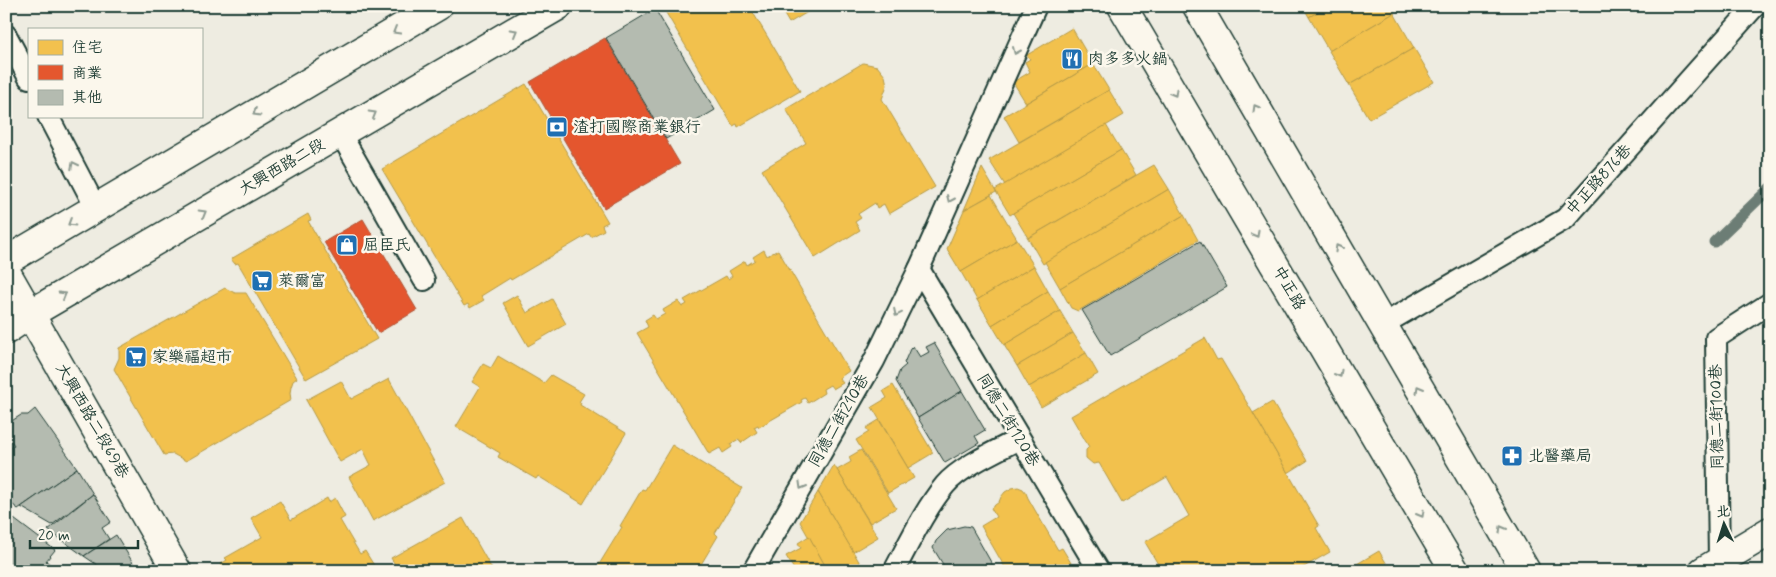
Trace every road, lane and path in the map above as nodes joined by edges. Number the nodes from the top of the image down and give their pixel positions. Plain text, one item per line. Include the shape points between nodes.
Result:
1 (438, 6) edge
2 (558, 6) edge
3 (1036, 6) edge
4 (1122, 6) edge
5 (1197, 6) edge
6 (1755, 6) edge
7 (6, 35) edge
8 (28, 76) edge
9 (49, 118) edge
10 (340, 134) junction
11 (96, 208) junction
12 (6, 261) edge
13 (918, 269) junction
14 (6, 272) edge
15 (424, 280) dead end
16 (1770, 303) edge
17 (30, 314) junction
18 (1382, 325) junction
19 (6, 330) edge
20 (1019, 438) junction
21 (1770, 531) edge
22 (1711, 566) edge
23 (177, 571) edge
24 (753, 571) edge
25 (894, 571) edge
26 (1099, 571) edge
27 (1455, 571) edge
28 (1526, 571) edge

1 -> 11 street
10 -> 2 street, 大興西路二段
3 -> 13 lane, 同德二街210巷
4 -> 27 street, 中正路
18 -> 5 street
6 - 18 lane, 中正路876巷 via 1565,219
7 - 8 lane
11 -> 9 lane
10 - 15 lane
17 -> 10 street, 大興西路二段
11 -> 12 street
13 - 20 lane, 同德二街120巷
13 -> 24 lane, 同德二街210巷 via 874,362
14 - 17 street, 大興西路二段69巷
16 - 22 lane, 同德二街100巷 via 1716,338
17 - 19 street, 大興西路二段
17 - 23 street, 大興西路二段69巷
28 -> 18 street
20 - 25 lane via 946,484
20 - 26 lane, 同德二街120巷
21 - 22 street

